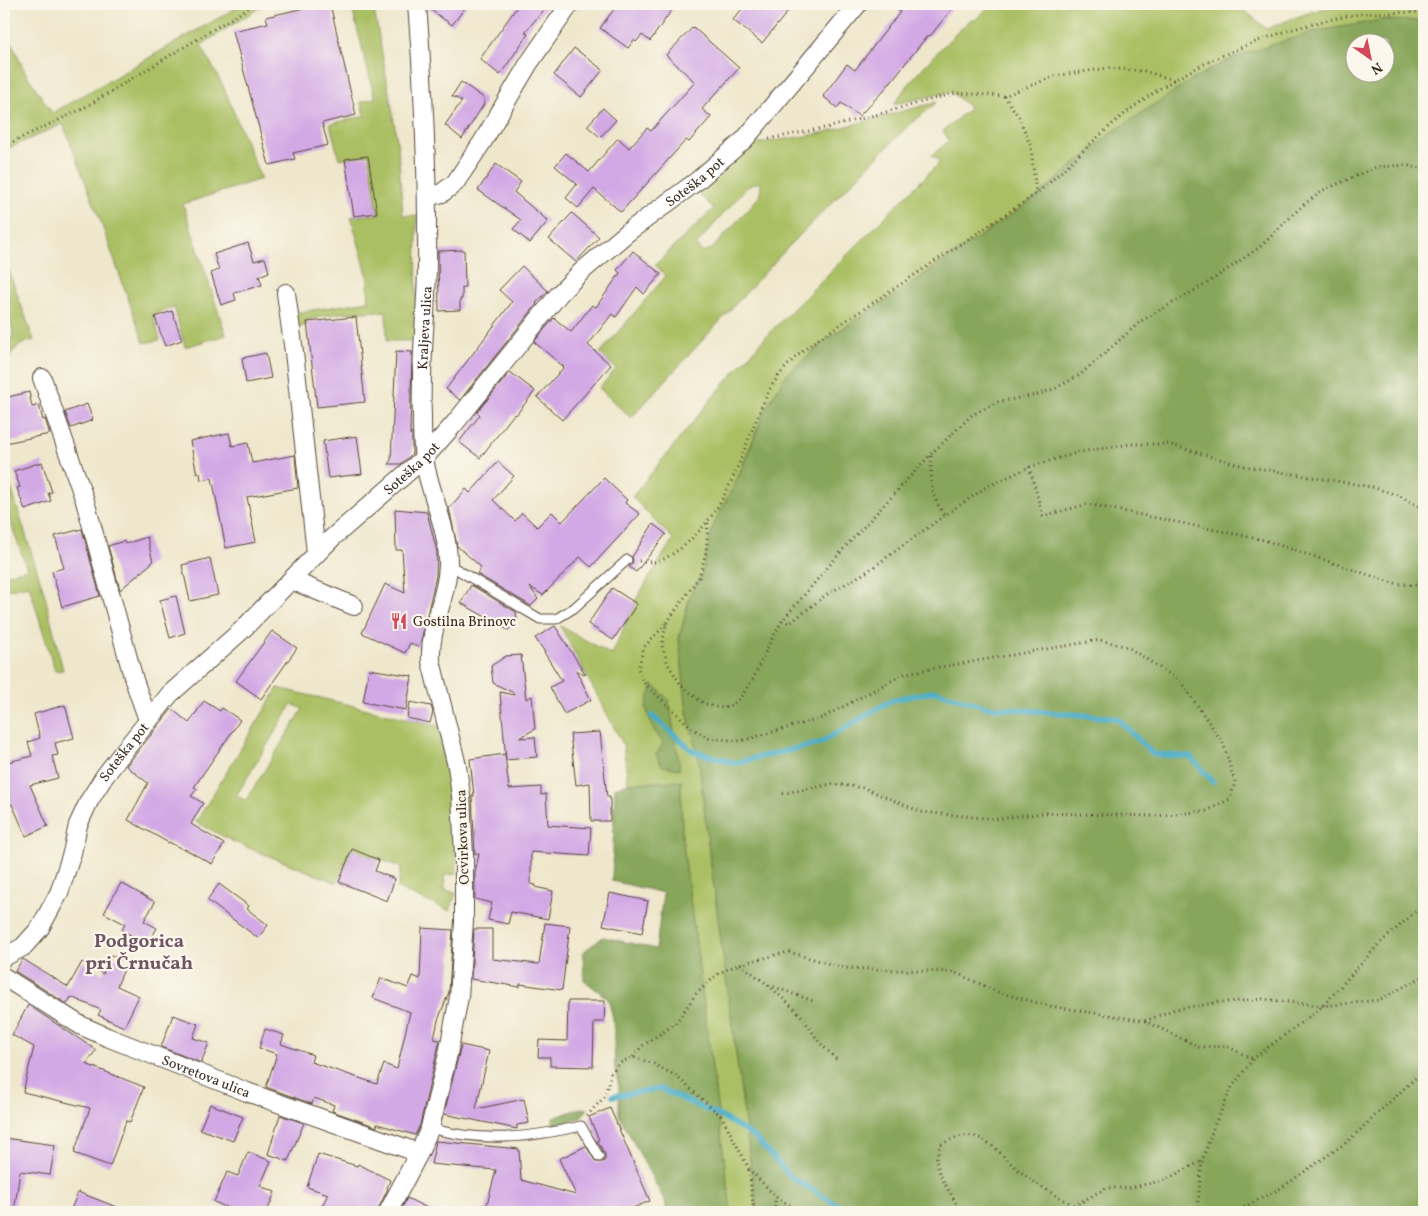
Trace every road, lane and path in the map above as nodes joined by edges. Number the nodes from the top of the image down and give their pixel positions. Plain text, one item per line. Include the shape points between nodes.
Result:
1 (255, 4) edge
2 (417, 4) edge
3 (570, 4) edge
4 (858, 4) edge
5 (1424, 12) edge
6 (1175, 80) junction
7 (1004, 96) junction
8 (744, 140) junction
9 (4, 146) edge
10 (1424, 170) edge
11 (1036, 194) junction
12 (427, 197) junction
13 (286, 293) dead end
14 (42, 378) dead end
15 (931, 454) junction
16 (424, 458) junction
17 (1029, 467) junction
18 (1424, 509) edge
19 (945, 515) junction
20 (708, 523) junction
21 (316, 553) junction
22 (627, 560) joint
23 (448, 564) junction
24 (291, 580) junction
25 (1424, 586) edge
26 (354, 606) dead end
27 (782, 621) junction
28 (666, 624) junction
29 (148, 720) junction
30 (780, 794) dead end
31 (1424, 904) edge
32 (4, 957) edge
33 (739, 964) junction
34 (1424, 976) edge
35 (4, 977) edge
36 (767, 984) junction
37 (813, 1001) dead end
38 (1323, 1006) junction
39 (1145, 1021) junction
40 (633, 1058) junction
41 (1253, 1059) junction
42 (837, 1060) dead end
43 (1424, 1070) edge
44 (581, 1126) junction
45 (430, 1128) junction
46 (419, 1153) junction
47 (599, 1157) dead end
48 (1202, 1161) junction
49 (749, 1169) junction
50 (776, 1197) junction
51 (1074, 1206) junction
52 (388, 1212) edge
53 (754, 1212) edge
54 (775, 1212) edge
55 (810, 1212) edge
56 (961, 1212) edge
57 (1089, 1212) edge
58 (1197, 1212) edge
59 (1235, 1212) edge

1 - 9 path via 82,109
2 - 12 street, Kraljeva ulica
3 - 12 street via 529,63 455,183 442,193
4 - 8 street, Soteška pot
5 - 6 path via 1361,14 1314,22 1249,45
6 - 7 path via 1144,70 1108,68 1055,76
6 - 11 path via 1106,128
7 - 8 path via 956,93 834,126 776,138
7 - 11 path via 1019,118 1031,147
8 - 16 street, Soteška pot via 697,181 600,255 560,292
10 - 15 path via 1406,165 1376,167 1324,190 1303,205 1260,247 1206,284 1141,321 1080,375 1037,395 996,402 972,416
11 - 20 path via 814,342 788,363 771,389 726,494
12 - 16 street, Kraljeva ulica via 421,414
13 - 21 street
14 - 29 street via 85,501
15 - 19 path via 931,484 936,503
15 - 27 path
16 - 21 street, Soteška pot
16 - 23 street, Ocvirkova ulica via 446,543
17 - 18 path via 1080,452 1131,444 1168,444 1244,466 1372,487 1400,496
17 - 19 path via 985,488
17 - 25 path via 1043,516 1088,504 1264,540 1393,583
19 - 27 path via 868,571 826,595 790,624
20 - 22 path via 674,553 656,562
20 - 28 path via 706,552 699,577
21 - 24 street, Soteška pot
22 - 23 lane via 574,608 556,619 540,619
23 - 45 street, Ocvirkova ulica via 445,596 434,628 430,656 462,796 464,921 459,997
24 - 26 street
24 - 29 street, Soteška pot via 241,631 170,694
27 - 28 path via 753,679 738,701 725,708 703,703 681,685 662,646
28 - 30 path via 644,647 638,669 643,682 693,729 709,738 741,741 822,718 906,673 1100,640 1128,647 1181,682 1223,743 1235,782 1230,799 1206,811 1155,816 1043,813 996,819 921,812 864,788 832,784
29 - 32 street, Soteška pot via 104,777 83,813 59,894 40,928 23,947
31 - 38 path via 1378,945
33 - 36 path
33 - 39 path via 789,952 844,968 954,972 1000,993 1042,1004
33 - 40 path via 719,973 696,994 675,1024 642,1046
34 - 38 path via 1379,1000
35 - 46 street, Sovretova ulica via 80,1025 107,1037 247,1092
36 - 37 path
36 - 42 path via 800,1014 819,1042
38 - 39 path via 1263,1000 1215,1003 1175,1009
38 - 41 path
39 - 41 path via 1199,1047 1226,1046
40 - 44 path via 620,1063 611,1073 606,1096
40 - 49 path via 654,1064 676,1076 722,1117
41 - 48 path via 1232,1087
43 - 59 path via 1347,1142 1281,1188
44 - 45 lane via 518,1137 485,1138 454,1135
44 - 47 lane
45 - 46 street, Ocvirkova ulica
46 - 52 street, Ocvirkova ulica
48 - 51 path via 1165,1180 1129,1188 1106,1188
48 - 58 path
49 - 50 path
49 - 53 path
50 - 54 path
50 - 55 path
51 - 56 path via 1016,1168 991,1144 972,1136 956,1136 940,1145 936,1160 940,1175
51 - 57 path

